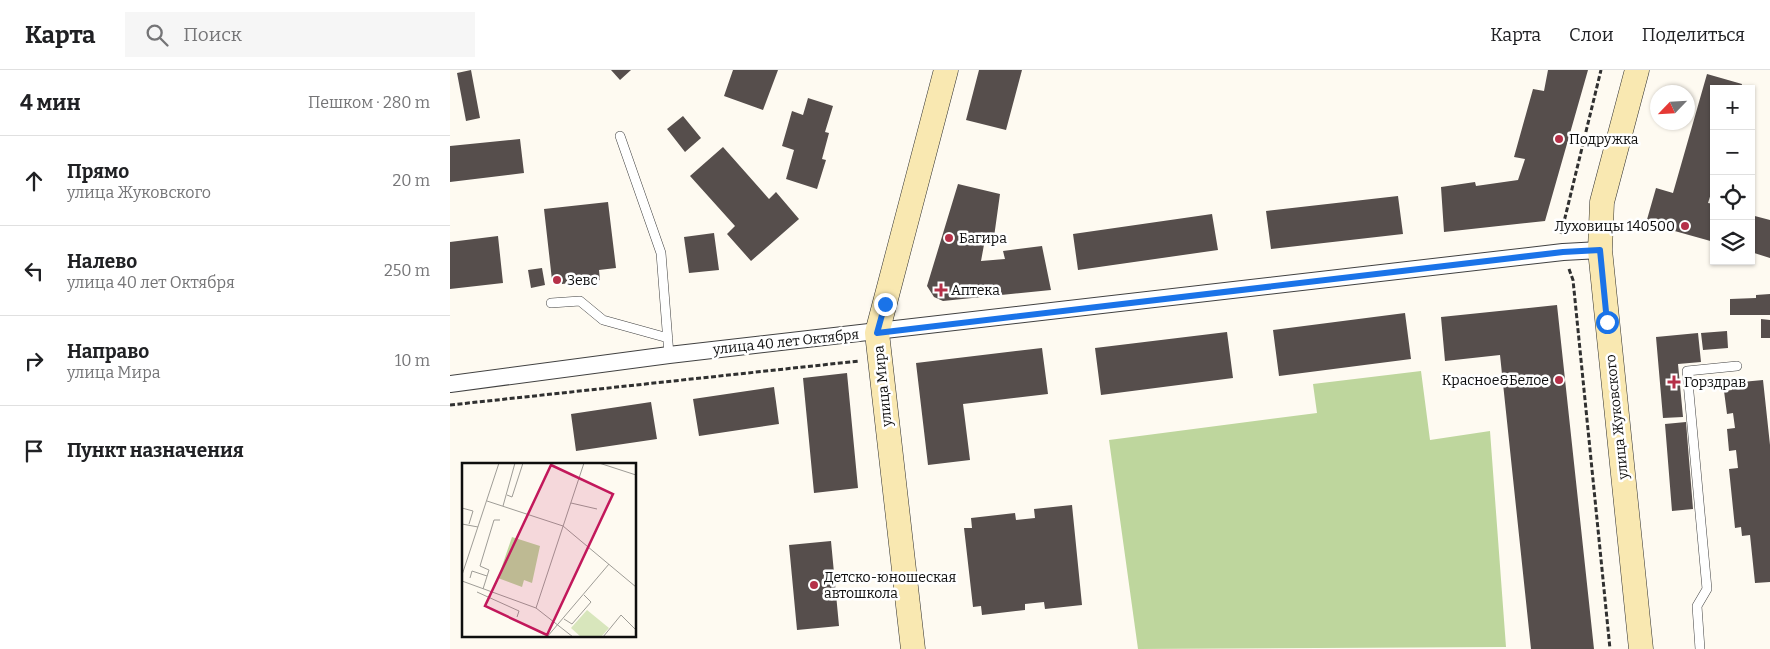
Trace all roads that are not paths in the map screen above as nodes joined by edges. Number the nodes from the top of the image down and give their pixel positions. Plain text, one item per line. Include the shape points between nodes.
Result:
1 (946, 70) edge
2 (1637, 70) edge
3 (620, 136) dead end
4 (1600, 250) junction
5 (550, 303) dead end
6 (877, 333) junction
7 (668, 338) junction
8 (669, 355) junction
9 (1738, 366) dead end
10 (450, 384) edge
11 (913, 649) edge
12 (1641, 649) edge
13 (1700, 649) edge

1 - 6 street, улица Мира
2 - 4 street, улица Жуковского via 1602,202
3 - 7 lane via 661,252
4 - 6 street, улица 40 лет Октября
4 - 12 street, улица Жуковского
5 - 7 lane via 580,302 603,320
6 - 8 street, улица 40 лет Октября
6 - 11 street, улица Мира
7 - 8 lane
8 - 10 street, улица 40 лет Октября
9 - 13 lane via 1687,370 1707,590 1696,606

